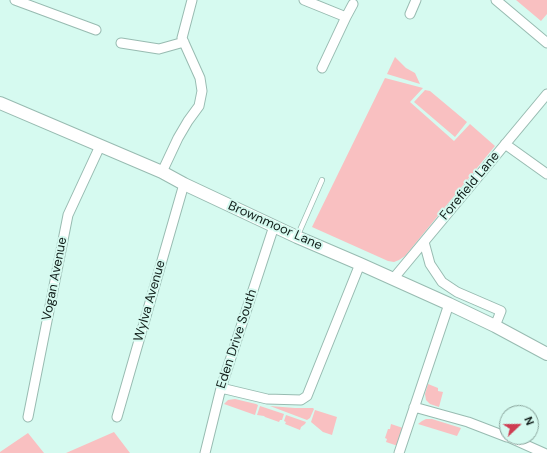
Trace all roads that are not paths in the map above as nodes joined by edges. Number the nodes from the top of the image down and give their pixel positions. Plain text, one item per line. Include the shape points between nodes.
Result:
1 (15, 0) edge
2 (192, 0) edge
3 (304, 0) edge
4 (416, 0) edge
5 (496, 0) edge
6 (352, 4) dead end
7 (410, 14) dead end
8 (346, 17) junction
9 (96, 30) dead end
10 (184, 42) junction
11 (121, 43) dead end
12 (547, 44) edge
13 (322, 68) dead end
14 (547, 94) edge
15 (0, 103) edge
16 (505, 144) junction
17 (100, 146) junction
18 (162, 172) junction
19 (547, 174) edge
20 (322, 180) dead end
21 (184, 184) junction
22 (274, 226) junction
23 (297, 237) junction
24 (424, 242) junction
25 (360, 264) junction
26 (393, 279) junction
27 (449, 304) junction
28 (495, 326) junction
29 (547, 354) edge
30 (221, 388) junction
31 (414, 407) junction
32 (28, 417) dead end
33 (117, 417) dead end
34 (499, 434) edge
35 (526, 445) edge
36 (205, 453) edge
37 (398, 453) edge
38 (544, 453) edge

1 - 9 street
2 - 10 street via 182,38
3 - 8 street
4 - 7 street
5 - 12 street
6 - 8 street
8 - 13 street
10 - 11 street via 158,49
10 - 18 street via 200,78 202,91 199,106 178,138
14 - 16 street, Forefield Lane
15 - 17 street, Brownmoor Lane
16 - 19 street
16 - 24 street, Forefield Lane
17 - 18 street, Brownmoor Lane
17 - 32 street, Vogan Avenue via 68,215
18 - 21 street, Brownmoor Lane
20 - 23 lane
21 - 22 street, Brownmoor Lane
21 - 33 street, Wylva Avenue
22 - 23 street, Brownmoor Lane
22 - 30 street, Eden Drive South
23 - 25 street, Brownmoor Lane
24 - 26 street, Forefield Lane
24 - 28 street via 430,264 442,282 457,292 501,311
25 - 26 street, Brownmoor Lane
25 - 30 street via 307,396 301,400 267,399
26 - 27 street, Brownmoor Lane
27 - 28 street, Brownmoor Lane
27 - 31 street
28 - 29 street, Brownmoor Lane
30 - 36 street, Eden Drive South
31 - 34 street
31 - 37 street
35 - 38 street

